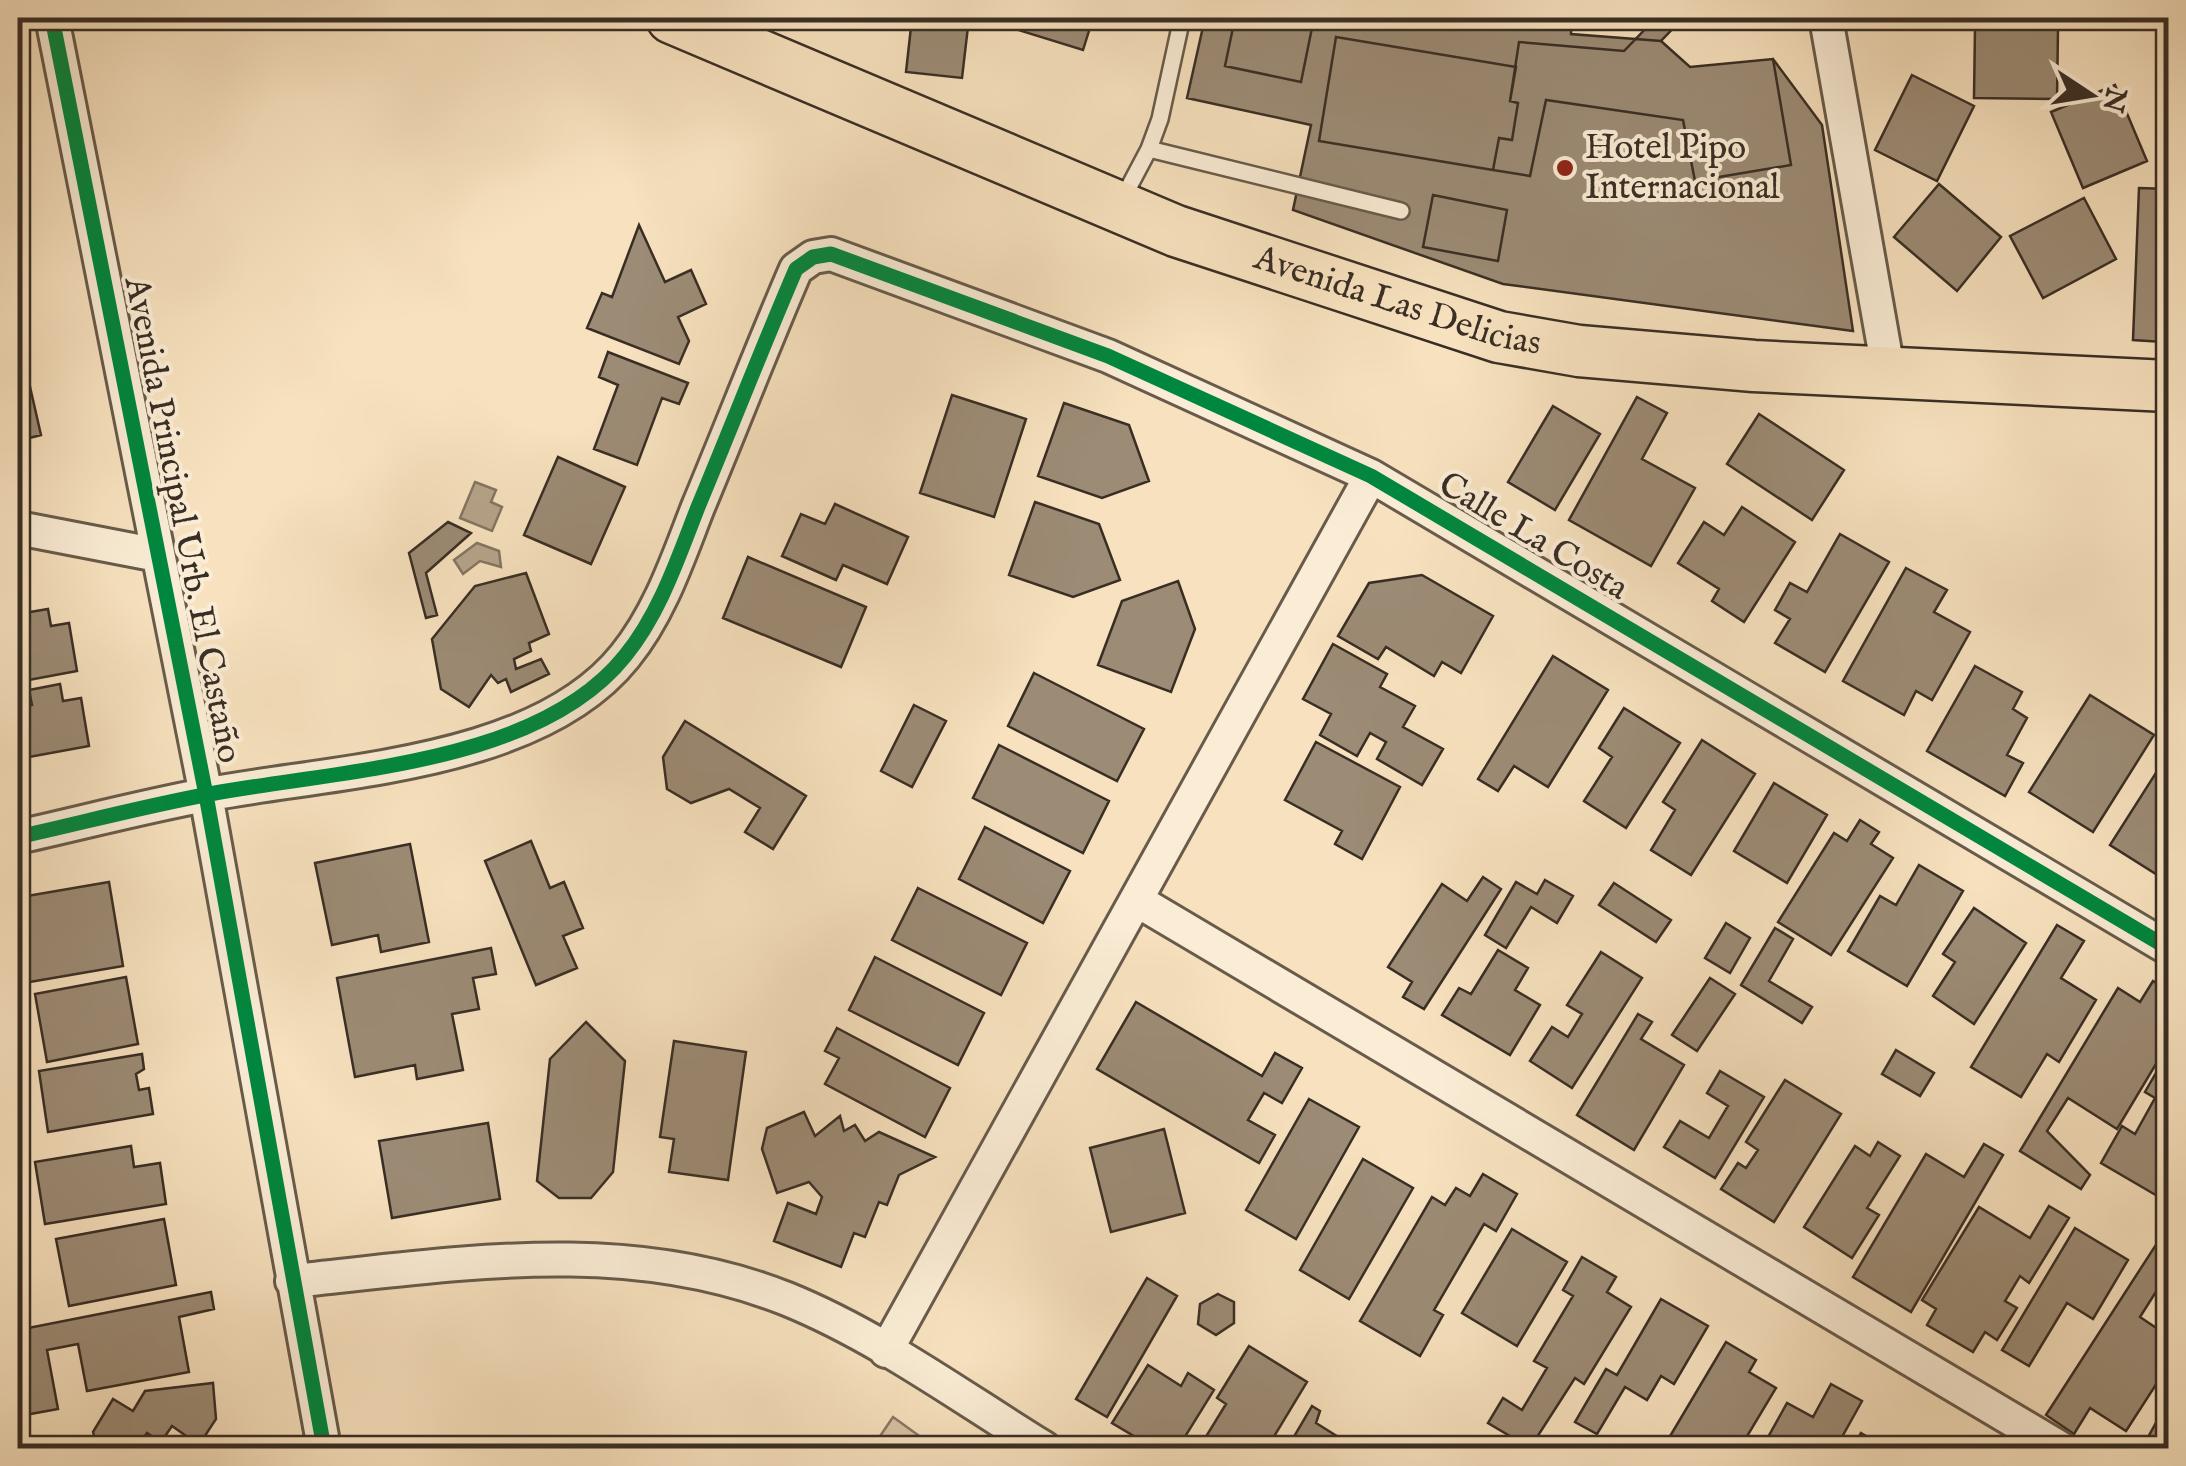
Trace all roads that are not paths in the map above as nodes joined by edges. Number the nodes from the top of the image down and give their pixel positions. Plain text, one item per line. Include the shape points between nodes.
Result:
1 (52, 18) edge
2 (672, 18) edge
3 (1182, 18) edge
4 (1826, 18) edge
5 (1149, 149) junction
6 (1118, 208) junction
7 (1401, 211) dead end
8 (1889, 375) junction
9 (2168, 386) edge
10 (1371, 476) junction
11 (18, 528) edge
12 (158, 555) junction
13 (206, 794) junction
14 (18, 837) edge
15 (1138, 900) junction
16 (2168, 948) edge
17 (292, 1282) junction
18 (886, 1351) junction
19 (324, 1448) edge
20 (1044, 1448) edge
21 (2060, 1448) edge

1 - 12 street, Avenida Principal Urb. El Castaño
2 - 6 main road, Avenida Las Delicias
3 - 5 lane
4 - 8 street
5 - 6 lane
5 - 7 lane
6 - 8 main road, Avenida Las Delicias via 1499,338 1579,351
8 - 9 main road, Avenida Las Delicias
10 - 13 street, Calle La Costa via 1108,356 831,254 813,257 796,268 662,595 603,682 568,707 482,742
10 - 15 street
10 - 16 street, Calle La Costa
11 - 12 street
12 - 13 street, Avenida Principal Urb. El Castaño
13 - 14 street
13 - 17 street, Avenida Principal Urb. El Castaño
15 - 18 street
15 - 21 street
17 - 18 street via 467,1263 624,1259 758,1288
17 - 19 street, Avenida Principal Urb. El Castaño
18 - 20 street

